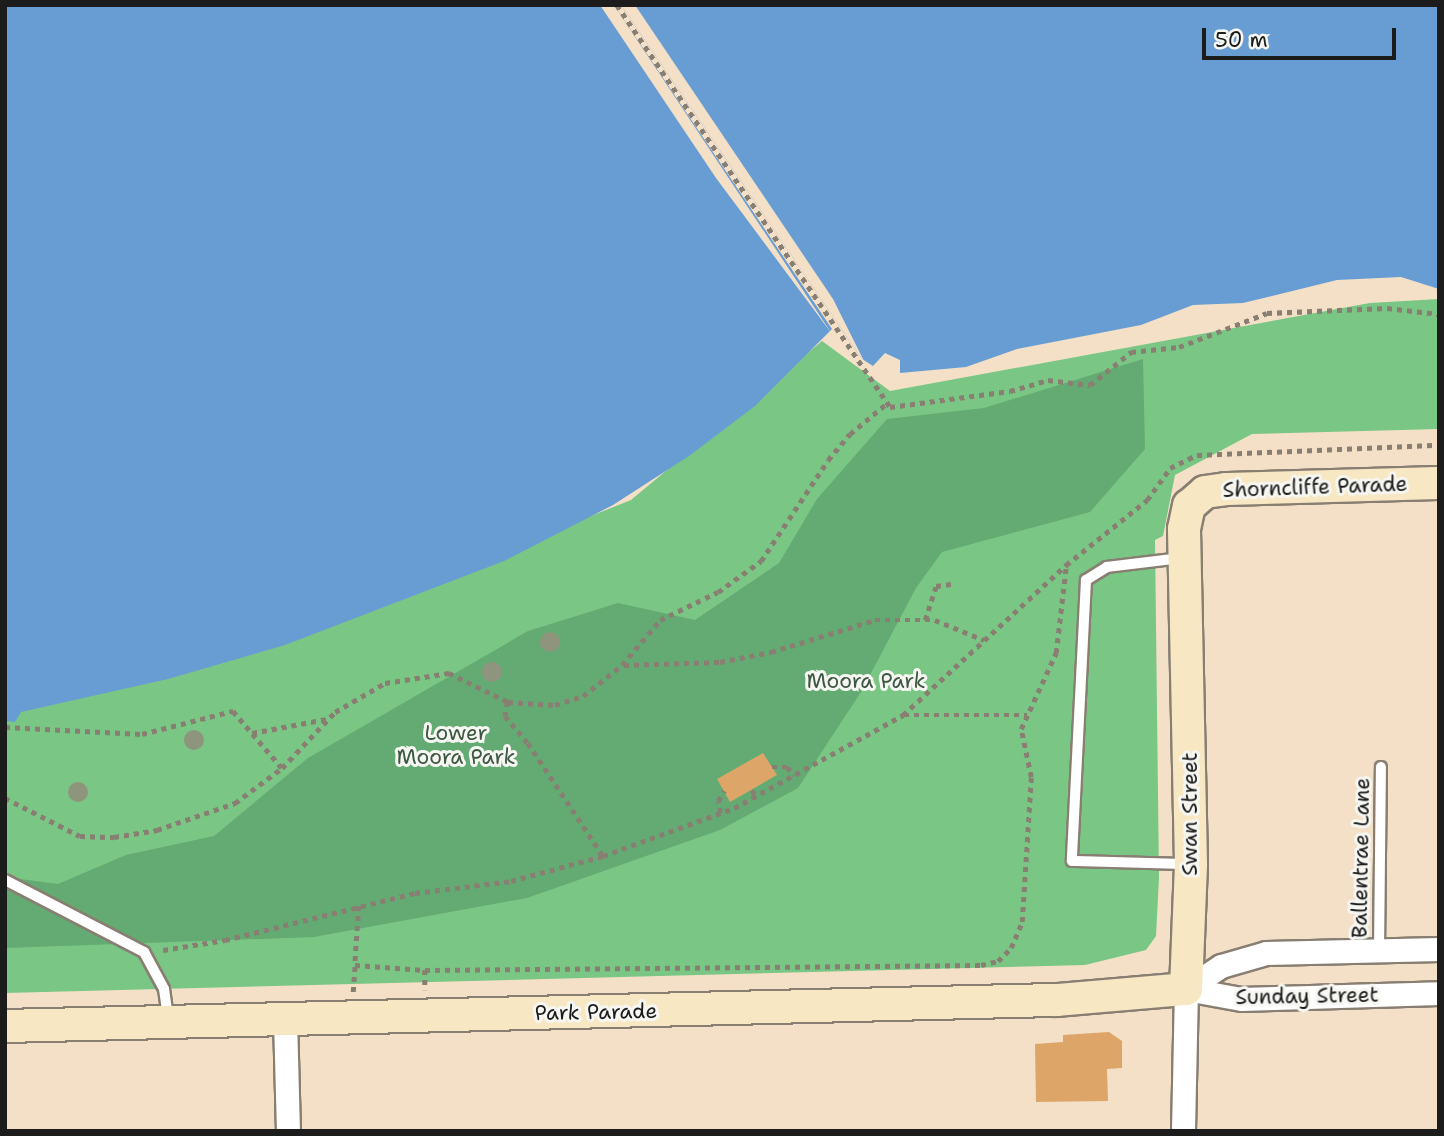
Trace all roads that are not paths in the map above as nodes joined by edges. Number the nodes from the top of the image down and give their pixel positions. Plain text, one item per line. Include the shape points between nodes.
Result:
1 (1439, 483) edge
2 (1194, 500) joint
3 (1185, 557) junction
4 (1381, 766) dead end
5 (1191, 864) junction
6 (5, 880) edge
7 (1439, 949) edge
8 (1379, 951) junction
9 (1186, 989) junction
10 (1439, 993) edge
11 (285, 1018) junction
12 (168, 1021) junction
13 (5, 1026) edge
14 (288, 1131) edge
15 (1182, 1131) edge

1 - 2 street, Shorncliffe Parade via 1226,489
2 - 3 street, Swan Street via 1185,520
3 - 5 street, Swan Street
3 - 5 lane via 1107,567 1086,580 1072,861
4 - 8 lane, Ballentrae Lane
5 - 9 street, Swan Street
6 - 12 lane via 144,952 164,989
7 - 8 street, Sunday Street
8 - 9 street, Sunday Street via 1266,954 1222,966
9 - 10 street, Sunday Street via 1241,999
9 - 11 street, Park Parade via 1057,1000
9 - 15 street, Swan Street
11 - 12 street, Park Parade
11 - 14 street
12 - 13 street, Park Parade

